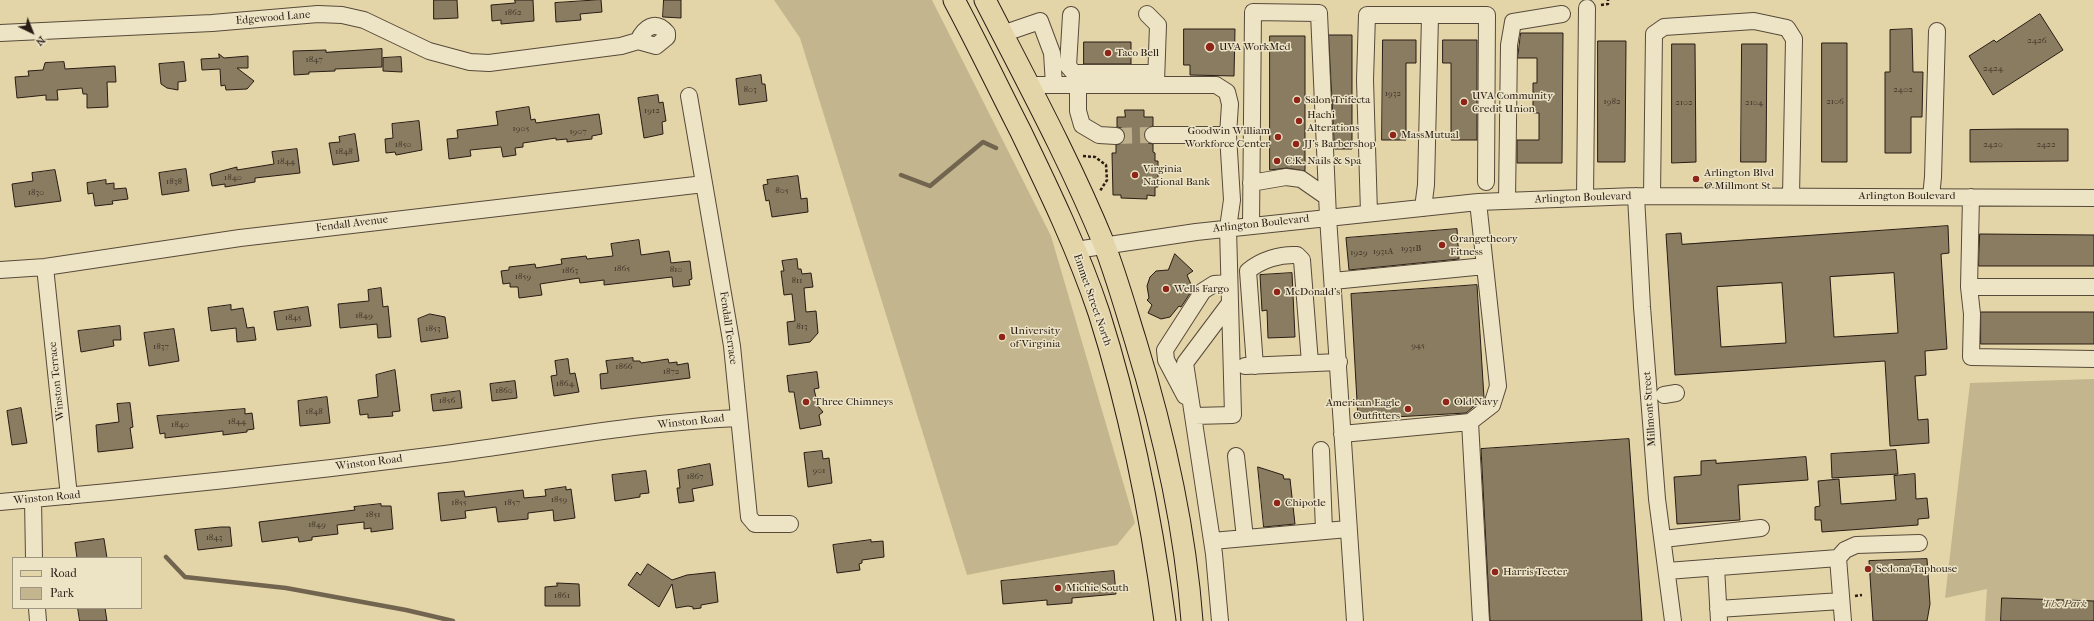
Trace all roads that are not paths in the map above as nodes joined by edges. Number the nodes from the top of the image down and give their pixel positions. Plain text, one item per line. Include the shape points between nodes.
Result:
1 (954, 0) edge
2 (985, 0) edge
3 (1587, 8) dead end
4 (1147, 14) dead end
5 (1562, 14) dead end
6 (1071, 15) dead end
7 (1430, 16) junction
8 (1936, 31) dead end
9 (0, 33) edge
10 (1002, 34) junction
11 (638, 41) dead end
12 (1156, 79) junction
13 (1029, 85) junction
14 (1054, 85) junction
15 (1078, 85) junction
16 (689, 96) dead end
17 (1228, 135) junction
18 (1116, 136) tunnel mouth
19 (1153, 136) tunnel mouth
20 (1251, 182) junction
21 (1486, 182) dead end
22 (704, 184) junction
23 (1644, 196) junction
24 (1791, 196) junction
25 (1971, 196) junction
26 (1327, 197) junction
27 (1931, 197) junction
28 (1585, 198) junction
29 (2094, 198) edge
30 (1507, 201) junction
31 (1478, 202) junction
32 (1423, 208) junction
33 (1369, 213) junction
34 (1328, 217) junction
35 (1251, 226) junction
36 (1228, 228) junction
37 (1104, 246) junction
38 (1076, 250) junction
39 (1486, 266) junction
40 (45, 267) junction
41 (0, 270) edge
42 (1333, 281) junction
43 (1230, 283) junction
44 (1969, 287) junction
45 (2094, 287) edge
46 (1230, 303) junction
47 (2094, 359) edge
48 (1339, 362) junction
49 (1310, 363) junction
50 (1255, 366) junction
51 (1232, 367) junction
52 (1194, 416) junction
53 (738, 418) junction
54 (1470, 422) junction
55 (1342, 434) junction
56 (1321, 450) dead end
57 (1236, 456) dead end
58 (69, 496) junction
59 (33, 499) junction
60 (0, 502) edge
61 (790, 524) dead end
62 (1761, 528) dead end
63 (1348, 529) junction
64 (1324, 531) junction
65 (1245, 538) junction
66 (1663, 539) junction
67 (1212, 540) junction
68 (1920, 543) dead end
69 (34, 557) edge
70 (1838, 558) junction
71 (1716, 568) junction
72 (1667, 570) junction
73 (1841, 601) junction
74 (37, 609) edge
75 (1719, 615) edge
76 (38, 621) edge
77 (1165, 621) edge
78 (1192, 621) edge
79 (1220, 621) edge
80 (1354, 621) edge
81 (1481, 621) edge
82 (1674, 621) edge
83 (1843, 621) edge

1 - 38 main road, Emmet Street North
2 - 10 main road
3 - 28 street
4 - 12 street via 1158,25
5 - 30 street via 1513,22 1509,45
6 - 12 street via 1068,66 1074,74
7 - 21 street via 1487,15
7 - 32 street via 1426,185
7 - 33 street via 1367,15 1365,80
8 - 27 street via 1934,177
9 - 11 street, Edgewood Lane via 334,15 364,20 429,51 452,58 490,63 621,46
10 - 13 main road
10 - 14 street via 1043,19 1052,54
12 - 15 street
12 - 17 street via 1216,85 1227,92 1230,104
13 - 14 street
13 - 37 main road
14 - 15 street
15 - 18 street via 1078,111 1082,125 1099,135
16 - 22 street, Fendall Terrace
17 - 19 street
17 - 36 street via 1232,200
20 - 26 street via 1286,177 1301,179
20 - 26 street via 1253,12 1319,12
20 - 35 street
22 - 40 street, Fendall Avenue via 294,232
22 - 53 street, Fendall Terrace via 732,346
23 - 24 street, Arlington Boulevard
23 - 24 street, Millmont Street via 1654,34 1664,27 1754,21 1787,28 1794,39
23 - 28 street, Arlington Boulevard
23 - 66 street, Millmont Street via 1651,414 1657,499
24 - 27 street, Arlington Boulevard
25 - 27 street, Arlington Boulevard
25 - 29 street, Arlington Boulevard
25 - 44 street
26 - 34 street
28 - 30 street, Arlington Boulevard
30 - 31 street, Arlington Boulevard
31 - 32 street, Arlington Boulevard
31 - 39 street
32 - 33 street, Arlington Boulevard
33 - 34 street, Arlington Boulevard
34 - 35 street, Arlington Boulevard
34 - 42 street
35 - 36 street, Arlington Boulevard
36 - 37 street, Arlington Boulevard
36 - 43 street
37 - 38 street, Arlington Boulevard
37 - 78 main road via 1147,379 1168,464 1181,535
38 - 77 main road, Emmet Street North via 1098,312 1135,444 1148,507
39 - 42 street
39 - 54 street via 1498,386 1492,405
40 - 41 street, Fendall Avenue
40 - 58 street, Winston Terrace
42 - 48 street
43 - 46 street
43 - 52 street via 1214,284 1203,291 1165,350 1166,360
44 - 45 street
44 - 47 street via 1972,314 1971,356
46 - 51 street
46 - 52 street via 1185,363
48 - 49 street
48 - 55 street
49 - 50 street
49 - 50 street via 1302,260 1297,255 1288,254 1257,263 1248,271
50 - 51 street
51 - 52 street via 1233,415
52 - 67 street
53 - 58 street, Winston Road via 706,419 632,428 226,481
53 - 61 street, Fendall Terrace via 748,516 755,524
54 - 55 street
54 - 81 street
55 - 63 street
56 - 64 street
57 - 65 street
58 - 59 street, Winston Road
59 - 60 street, Winston Road
59 - 69 street
62 - 66 street
63 - 64 street
63 - 80 street
64 - 65 street
65 - 67 street
66 - 72 street, Millmont Street
67 - 79 street
68 - 70 street via 1856,545 1845,550
70 - 71 street
70 - 73 street
71 - 72 street
71 - 75 street
72 - 82 street, Millmont Street
73 - 75 street
73 - 83 street
74 - 76 street

